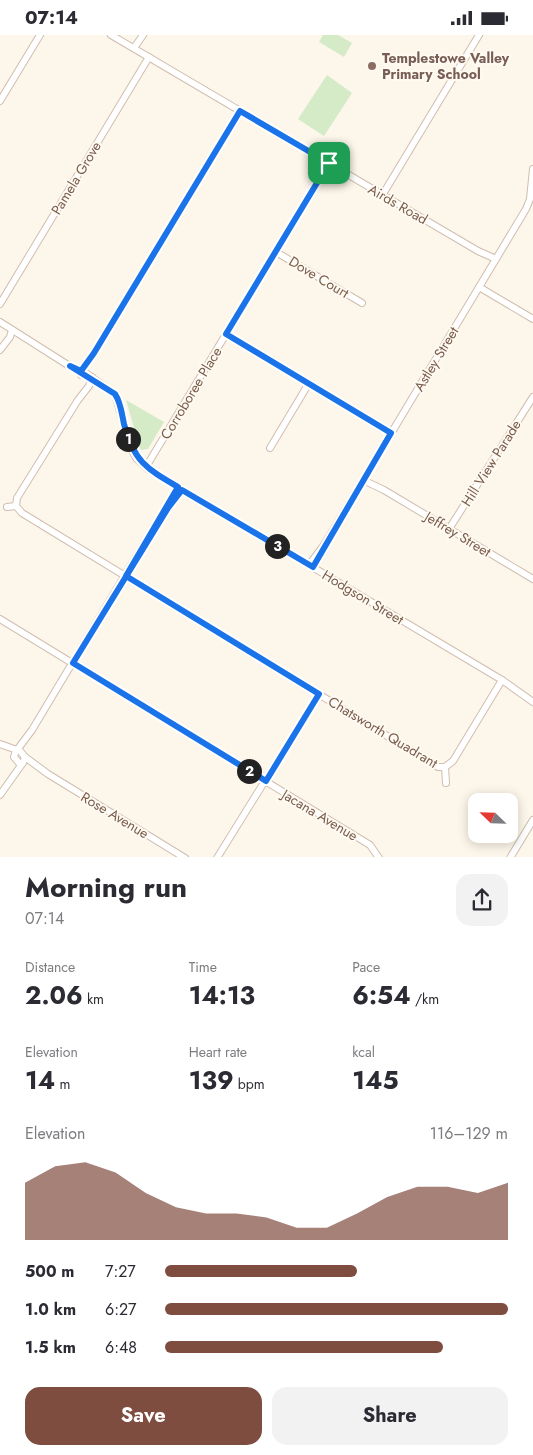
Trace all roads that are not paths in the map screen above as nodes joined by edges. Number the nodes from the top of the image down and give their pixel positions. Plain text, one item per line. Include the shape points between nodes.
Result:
1 (40, 35) edge
2 (111, 35) edge
3 (143, 35) edge
4 (479, 35) edge
5 (134, 48) junction
6 (149, 57) junction
7 (0, 101) edge
8 (240, 111) junction
9 (329, 163) junction
10 (533, 169) edge
11 (383, 194) junction
12 (276, 252) junction
13 (495, 261) junction
14 (479, 287) junction
15 (2, 301) edge
16 (362, 303) dead end
17 (0, 308) edge
18 (533, 319) edge
19 (0, 323) edge
20 (0, 327) edge
21 (11, 332) junction
22 (226, 334) junction
23 (0, 349) edge
24 (82, 372) junction
25 (90, 379) junction
26 (309, 383) junction
27 (533, 397) edge
28 (391, 433) junction
29 (270, 448) dead end
30 (146, 467) junction
31 (364, 478) junction
32 (180, 489) junction
33 (16, 506) junction
34 (7, 507) dead end
35 (449, 529) junction
36 (311, 566) junction
37 (126, 576) junction
38 (533, 579) edge
39 (0, 619) edge
40 (73, 663) junction
41 (502, 680) junction
42 (319, 694) junction
43 (533, 702) edge
44 (0, 745) edge
45 (19, 757) junction
46 (445, 767) junction
47 (266, 781) junction
48 (446, 783) dead end
49 (0, 795) edge
50 (533, 820) edge
51 (185, 857) edge
52 (219, 857) edge
53 (379, 857) edge
54 (510, 857) edge

1 - 7 street
2 - 5 street, Airds Road
3 - 5 street
4 - 11 street
5 - 6 street, Airds Road
6 - 8 street, Airds Road
6 - 15 street, Pamela Grove
8 - 9 street, Airds Road
8 - 24 street
9 - 11 street, Airds Road
9 - 12 street, Corroboree Place
10 - 13 street, Astley Street via 529,204
11 - 13 street, Airds Road
12 - 16 street, Dove Court
12 - 22 street, Corroboree Place
13 - 14 street, Astley Street
14 - 18 street
14 - 28 street, Astley Street
15 - 17 street, Pamela Grove
19 - 21 street
20 - 21 street
21 - 23 street
21 - 24 street, Hodgson Street
22 - 26 street
22 - 30 street, Corroboree Place
24 - 25 street, Hodgson Street
25 - 30 street, Hodgson Street via 117,397 131,448
25 - 33 street
26 - 28 street
26 - 29 street
27 - 35 street, Hill View Parade
28 - 31 street, Astley Street
30 - 32 street, Hodgson Street
31 - 35 street, Jeffrey Street
31 - 36 street, Astley Street
32 - 36 street, Hodgson Street
32 - 37 street
33 - 34 street
33 - 37 street, Chatsworth Quadrant via 22,513
35 - 38 street, Jeffrey Street
36 - 41 street, Hodgson Street
37 - 40 street
37 - 42 street, Chatsworth Quadrant
39 - 40 street, Jacana Avenue
40 - 45 street
40 - 47 street, Jacana Avenue
41 - 43 street, Hodgson Street
41 - 46 street, Chatsworth Quadrant via 453,761
42 - 46 street, Chatsworth Quadrant via 435,766
42 - 47 street
44 - 45 street, Rose Avenue
45 - 49 street
45 - 51 street, Rose Avenue
46 - 48 street, Chatsworth Quadrant
47 - 52 street
47 - 53 street, Jacana Avenue via 370,845
50 - 54 street

